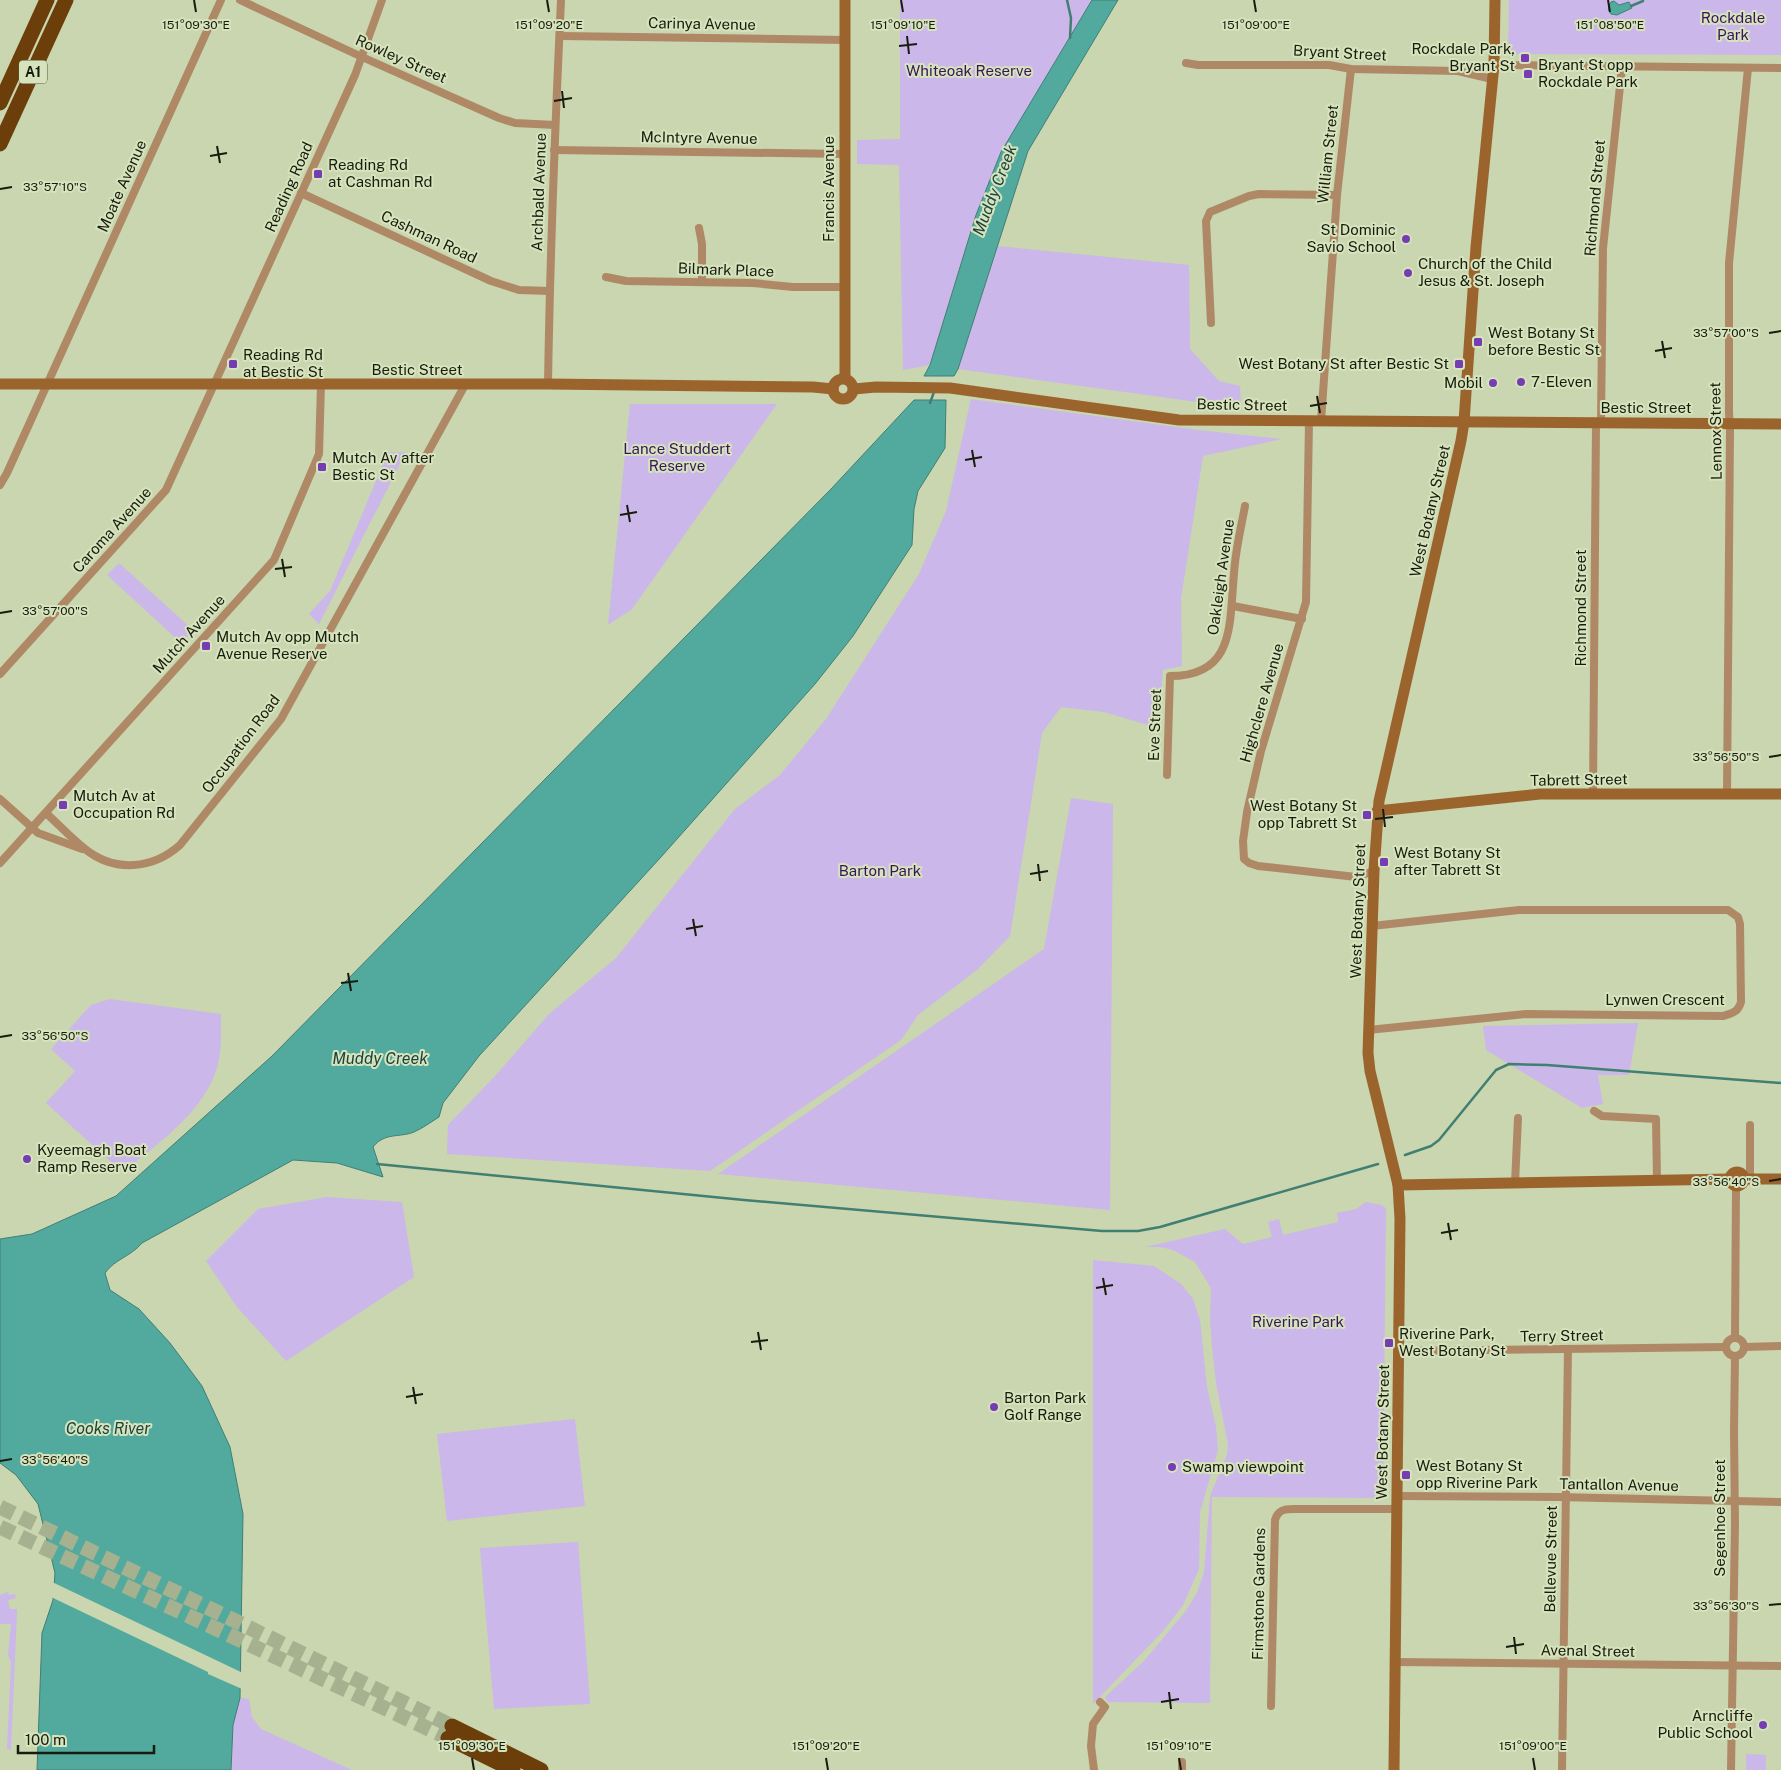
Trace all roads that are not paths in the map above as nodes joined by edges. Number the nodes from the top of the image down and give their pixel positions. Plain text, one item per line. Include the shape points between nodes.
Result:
1 (47, 0) edge
2 (66, 0) edge
3 (220, 0) edge
4 (228, 0) edge
5 (240, 0) edge
6 (382, 0) edge
7 (561, 0) edge
8 (845, 0) edge
9 (1495, 0) edge
10 (560, 36) junction
11 (845, 40) junction
12 (362, 57) junction
13 (1186, 63) dead end
14 (1494, 66) junction
15 (1622, 67) junction
16 (1748, 68) junction
17 (1781, 68) edge
18 (1351, 69) junction
19 (1492, 79) junction
20 (0, 103) edge
21 (555, 125) junction
22 (0, 144) edge
23 (554, 150) junction
24 (844, 154) junction
25 (301, 193) junction
26 (1337, 195) junction
27 (699, 228) dead end
28 (606, 277) dead end
29 (702, 282) junction
30 (844, 287) junction
31 (549, 291) junction
32 (1212, 323) dead end
33 (844, 378) junction
34 (0, 384) edge
35 (48, 384) junction
36 (215, 384) junction
37 (320, 384) junction
38 (548, 384) junction
39 (465, 385) junction
40 (833, 388) junction
41 (854, 389) junction
42 (1315, 421) junction
43 (1464, 422) junction
44 (1599, 422) junction
45 (1730, 423) junction
46 (1781, 424) edge
47 (0, 485) edge
48 (1245, 506) dead end
49 (1232, 606) junction
50 (1302, 618) junction
51 (0, 674) edge
52 (1170, 676) joint
53 (1167, 775) dead end
54 (1593, 794) junction
55 (1727, 794) junction
56 (1781, 794) edge
57 (0, 799) edge
58 (1377, 811) junction
59 (46, 812) junction
60 (32, 828) junction
61 (86, 850) junction
62 (0, 863) edge
63 (1374, 872) junction
64 (1372, 926) junction
65 (1368, 1030) junction
66 (1594, 1111) dead end
67 (1518, 1118) dead end
68 (1750, 1125) dead end
69 (1781, 1178) edge
70 (1656, 1180) junction
71 (1740, 1181) junction
72 (1515, 1182) junction
73 (1398, 1185) junction
74 (1735, 1337) junction
75 (1745, 1346) junction
76 (1781, 1346) edge
77 (1725, 1347) junction
78 (1568, 1350) junction
79 (1398, 1352) junction
80 (1735, 1356) junction
81 (1397, 1496) junction
82 (1566, 1498) junction
83 (1734, 1501) junction
84 (1781, 1502) edge
85 (1396, 1509) junction
86 (1395, 1662) junction
87 (1563, 1664) junction
88 (1733, 1666) junction
89 (1781, 1666) edge
90 (1100, 1702) dead end
91 (1271, 1706) dead end
92 (513, 1770) edge
93 (541, 1770) edge
94 (1094, 1770) edge
95 (1394, 1770) edge
96 (1562, 1770) edge
97 (1731, 1770) edge

1 - 20 highway, A1
2 - 22 highway, A1
3 - 4 street
3 - 35 street, Moate Avenue
5 - 12 street, Rowley Street
6 - 12 street, Reading Road
7 - 10 street, Archbald Avenue
8 - 11 main road, Francis Avenue
9 - 14 main road, West Botany Street
10 - 11 street, Carinya Avenue
10 - 21 street, Archbald Avenue
11 - 24 main road, Francis Avenue
12 - 21 street, Rowley Street via 515,123
12 - 25 street, Reading Road
13 - 18 street, Bryant Street via 1329,65
14 - 15 street
14 - 19 main road, West Botany Street
15 - 16 street
15 - 44 street, Richmond Street via 1603,248
16 - 17 street
16 - 45 street, Lennox Street via 1729,263
18 - 19 street, Bryant Street via 1458,71
18 - 26 street, William Street
19 - 43 main road, West Botany Street
21 - 23 street, Archbald Avenue
23 - 24 street, McIntyre Avenue
23 - 31 street, Archbald Avenue
24 - 30 main road, Francis Avenue
25 - 31 street, Cashman Road via 491,281 519,290
25 - 36 street, Reading Road
26 - 32 street via 1259,194 1210,212 1206,221
26 - 42 street, William Street
27 - 29 street
28 - 29 street, Bilmark Place via 626,282
29 - 30 street, Bilmark Place
30 - 33 main road, Francis Avenue
31 - 38 street, Archbald Avenue
33 - 40 main road via 835,382
33 - 41 main road
34 - 35 main road, Bestic Street
35 - 36 main road, Bestic Street
35 - 47 street, Moate Avenue
36 - 37 main road, Bestic Street
36 - 51 street, Caroma Avenue via 166,490
37 - 39 main road, Bestic Street
37 - 59 street, Mutch Avenue via 319,454 274,560
38 - 39 main road, Bestic Street
38 - 40 main road, Bestic Street
39 - 61 street, Occupation Road via 281,719 185,839 152,863 120,864
40 - 41 main road via 838,398 844,399 851,396
41 - 42 main road, Bestic Street via 950,388 1179,420
42 - 43 main road, Bestic Street
42 - 50 street, Highclere Avenue via 1306,602
43 - 44 main road, Bestic Street
43 - 58 main road, West Botany Street
44 - 45 main road, Bestic Street
44 - 54 street, Richmond Street
45 - 46 main road, Bestic Street
45 - 55 street, Lennox Street
48 - 49 street, Oakleigh Avenue
49 - 50 street
49 - 52 street, Oakleigh Avenue via 1225,648 1206,669 1188,676
50 - 63 street, Highclere Avenue via 1250,796 1242,842 1244,859 1258,866 1356,877
52 - 53 street, Eve Street
54 - 55 main road, Tabrett Street
54 - 58 main road, Tabrett Street via 1518,796
55 - 56 main road, Tabrett Street
57 - 60 street
58 - 63 main road, West Botany Street
59 - 60 street, Mutch Avenue
59 - 61 street, Occupation Road
60 - 61 street
60 - 62 street, Mutch Avenue
63 - 64 main road, West Botany Street
64 - 65 main road, West Botany Street
64 - 65 street, Lynwen Crescent via 1519,910 1728,910 1738,917 1740,924 1741,1002 1739,1009 1723,1016 1526,1014
65 - 73 main road, West Botany Street via 1370,1071
66 - 70 street via 1602,1116 1656,1119
67 - 72 street
68 - 71 street
69 - 71 main road
70 - 71 main road
70 - 72 main road
71 - 74 street
72 - 73 main road
73 - 79 main road, West Botany Street
74 - 75 street
74 - 77 street
75 - 76 street
75 - 80 street via 1742,1353
77 - 78 street, Terry Street
77 - 80 street via 1730,1355
78 - 79 street, Terry Street
78 - 82 street, Bellevue Street
79 - 81 main road, West Botany Street
80 - 83 street, Segenhoe Street
81 - 82 street, Tantallon Avenue
81 - 85 main road, West Botany Street
82 - 83 street, Tantallon Avenue
82 - 87 street, Bellevue Street
83 - 84 street, Tantallon Avenue
83 - 88 street, Segenhoe Street
85 - 86 main road, West Botany Street
85 - 91 street, Firmstone Gardens via 1284,1509 1277,1514
86 - 87 street, Avenal Street
86 - 95 main road, West Botany Street
87 - 88 street, Avenal Street
87 - 96 street, Bellevue Street
88 - 89 street, Avenal Street
88 - 97 street, Segenhoe Street
90 - 94 street via 1104,1707 1093,1724 1091,1746
92 - 93 highway via 450,1732

